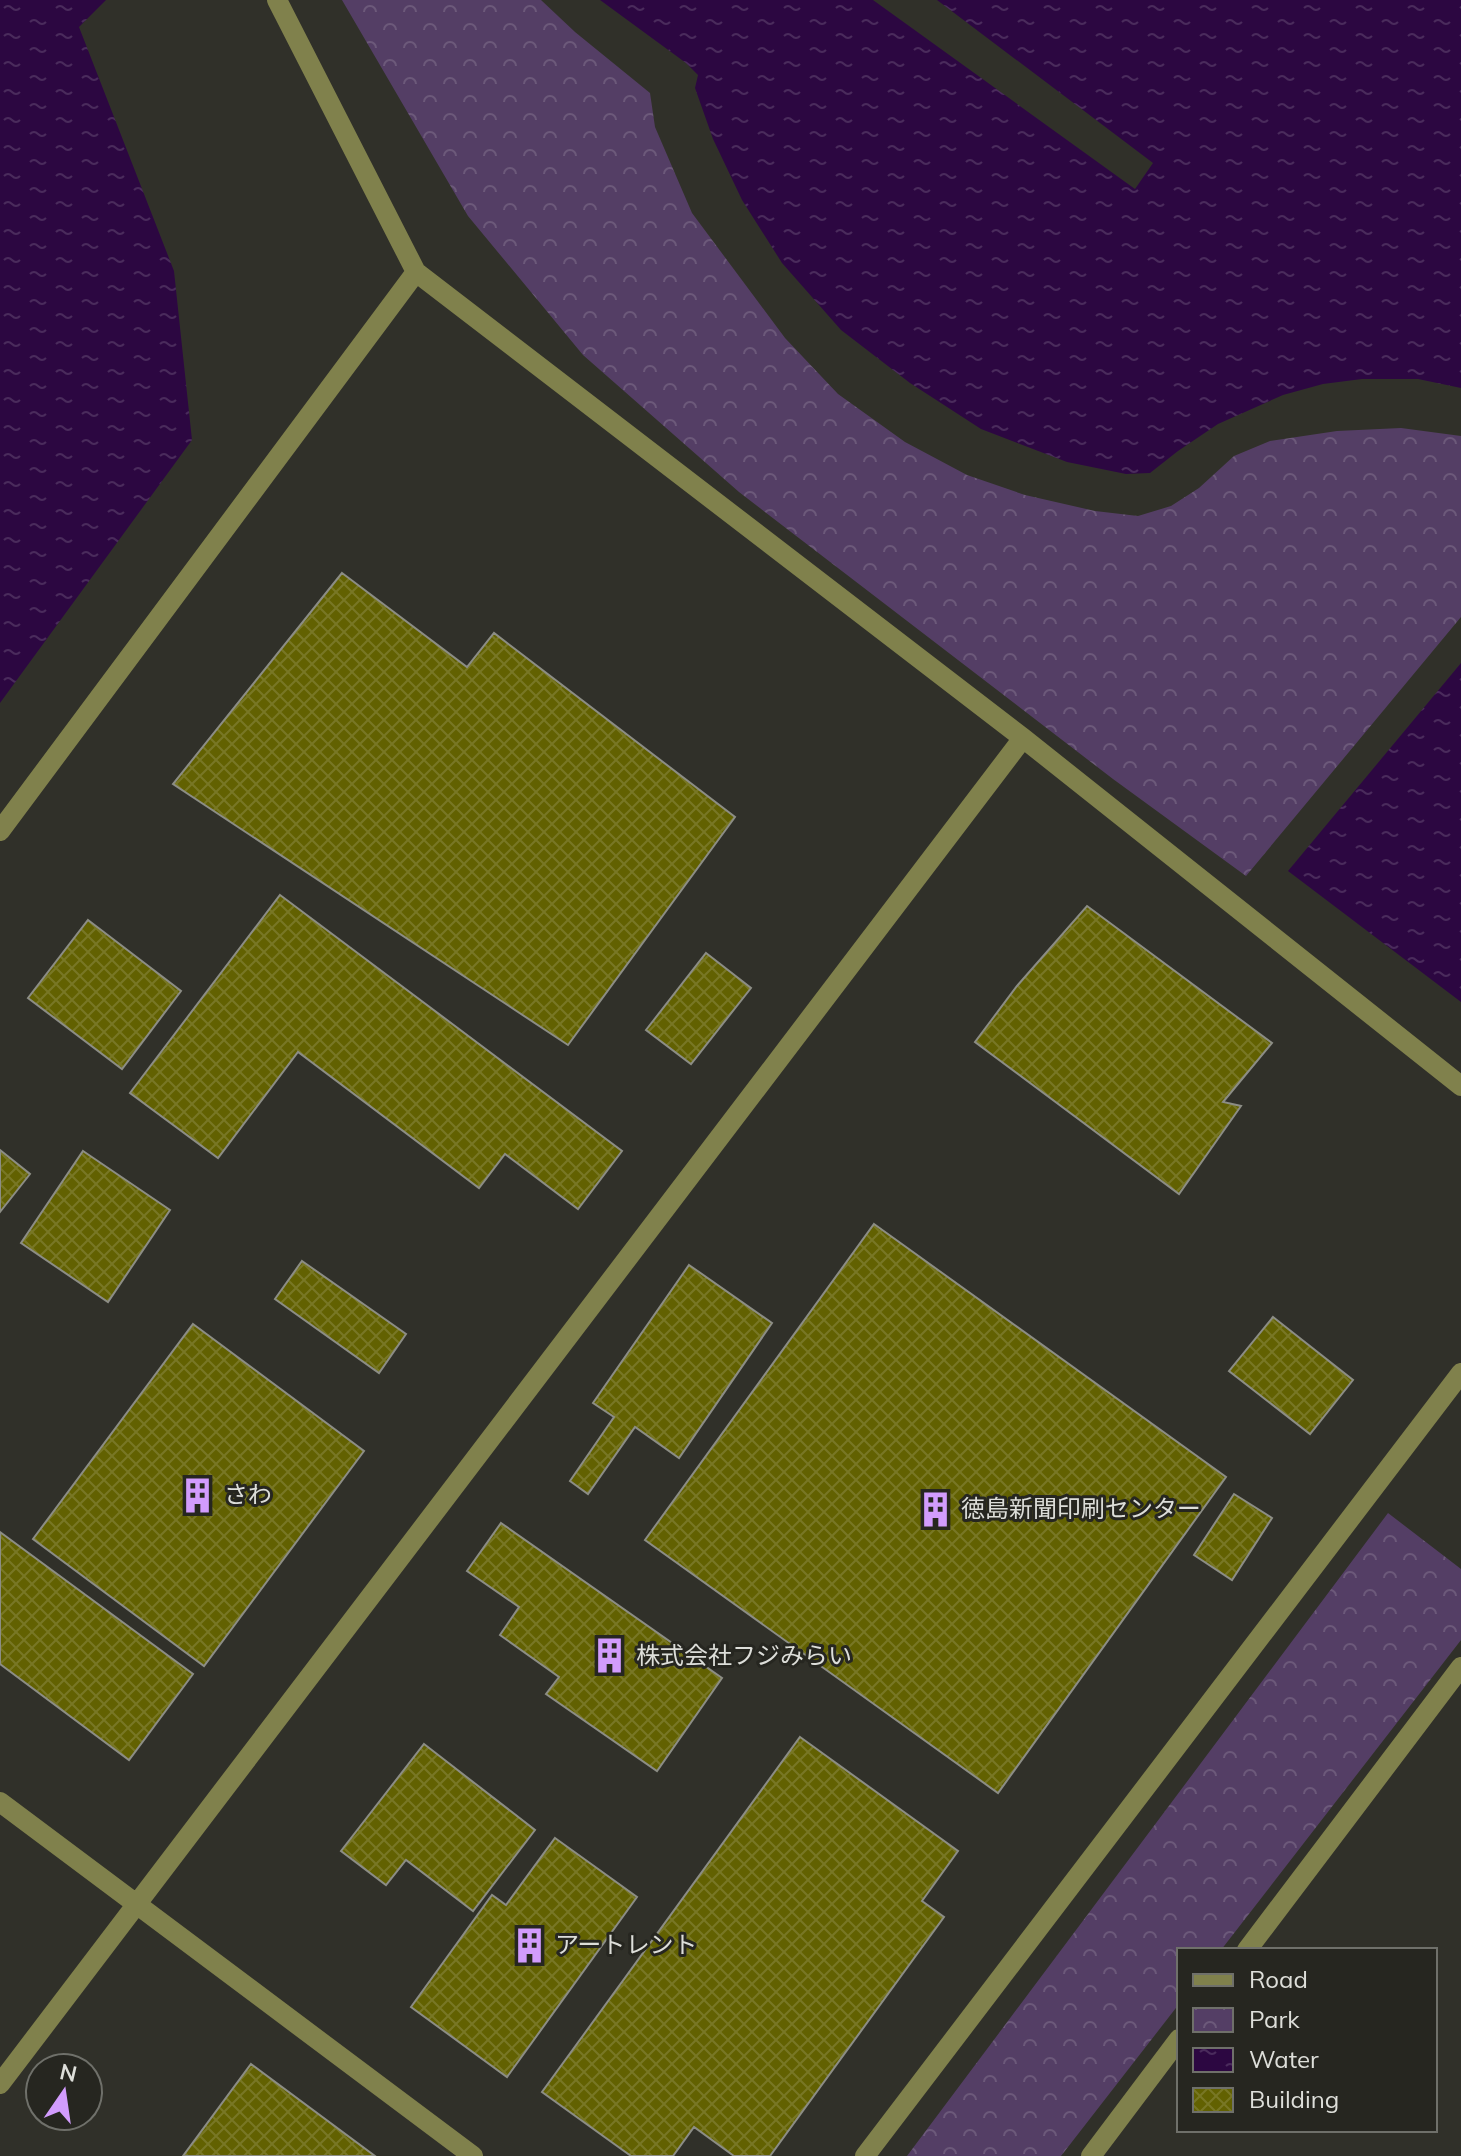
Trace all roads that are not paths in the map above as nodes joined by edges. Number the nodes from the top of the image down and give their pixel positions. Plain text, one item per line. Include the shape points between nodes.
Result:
1 (277, 0) edge
2 (416, 272) junction
3 (1023, 738) junction
4 (0, 831) edge
5 (1461, 1086) edge
6 (1461, 1373) edge
7 (1461, 1667) edge
8 (0, 1802) edge
9 (137, 1904) junction
10 (1249, 1948) edge
11 (1177, 2042) edge
12 (0, 2084) edge
13 (473, 2156) edge
14 (865, 2156) edge
15 (1091, 2156) edge

1 - 2 street
2 - 3 street
2 - 4 street
3 - 5 street
3 - 9 street
6 - 14 street
7 - 10 street
8 - 9 street
9 - 12 street
9 - 13 street
11 - 15 street

